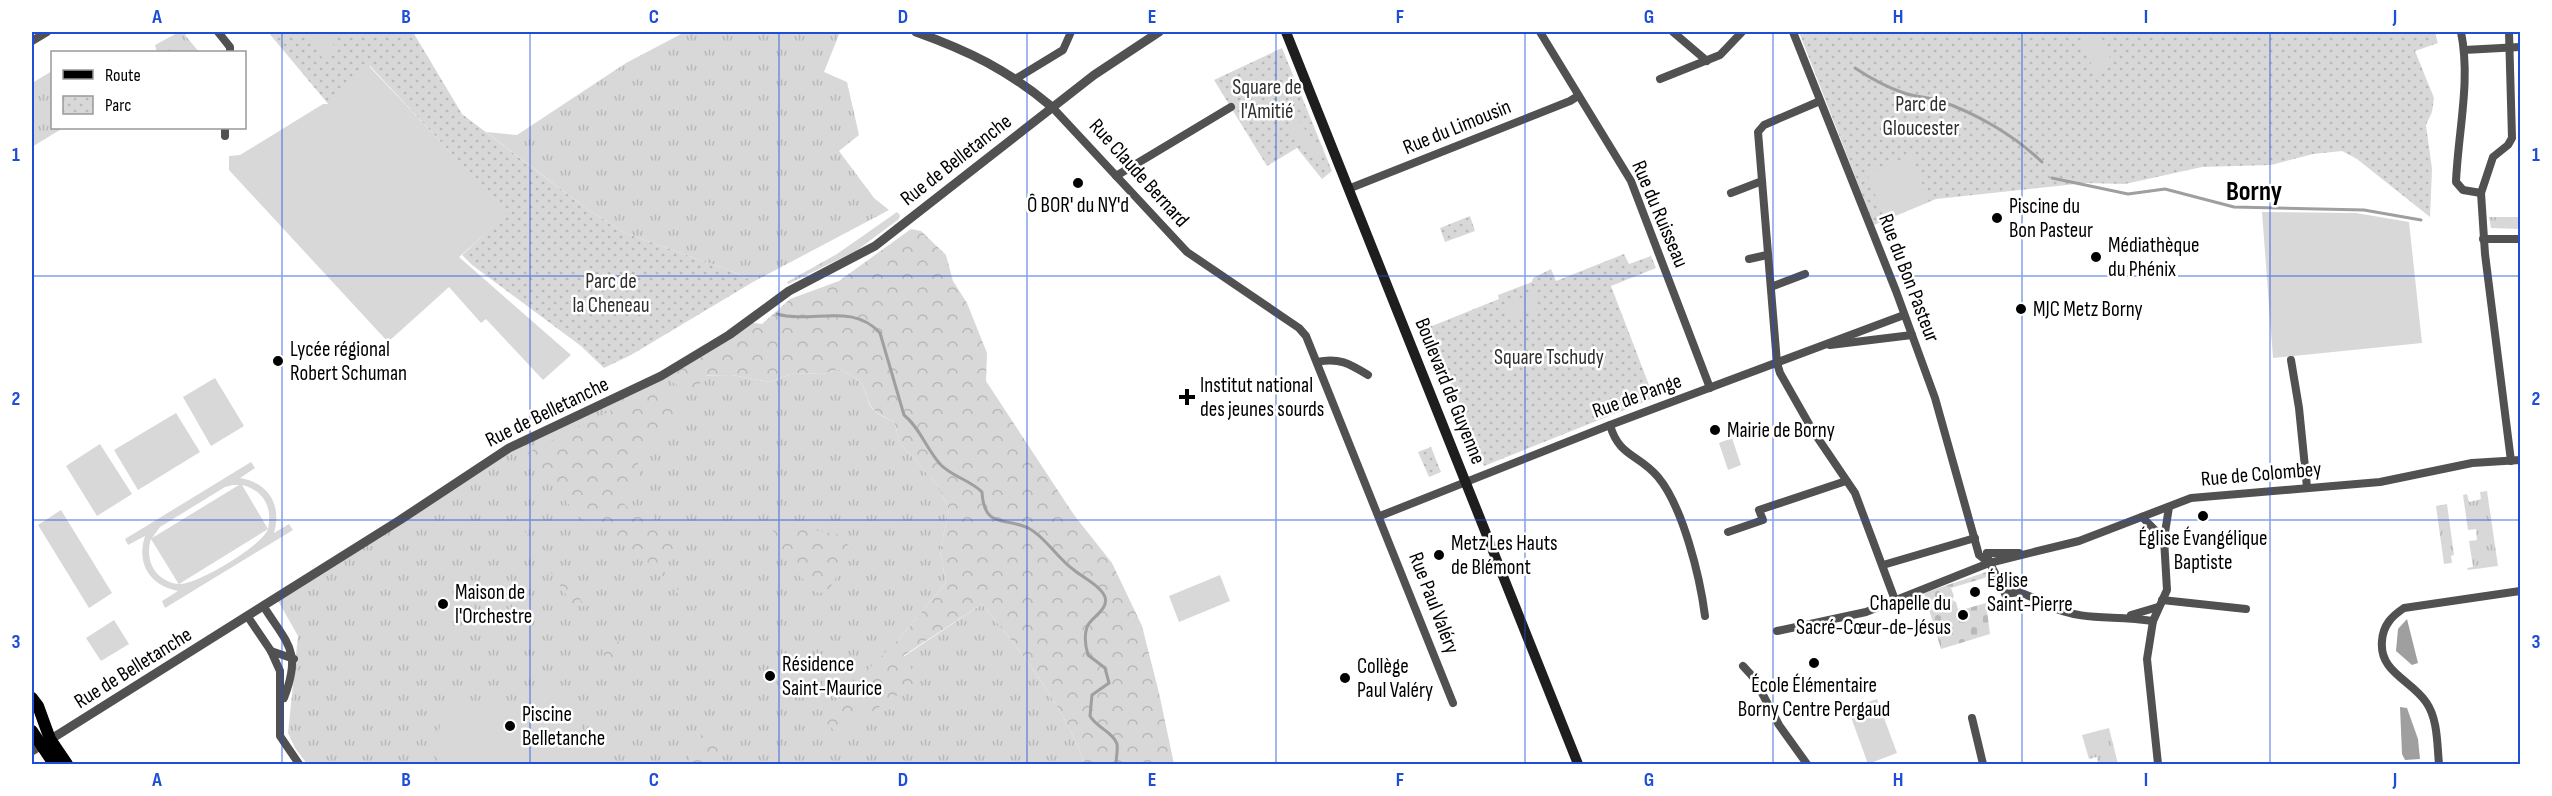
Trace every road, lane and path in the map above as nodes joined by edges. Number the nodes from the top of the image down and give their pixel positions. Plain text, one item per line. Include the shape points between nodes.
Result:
1 (47, 32) edge
2 (218, 32) edge
3 (916, 32) edge
4 (1071, 32) edge
5 (1159, 32) edge
6 (1286, 32) edge
7 (1540, 32) edge
8 (1673, 32) edge
9 (1742, 32) edge
10 (1793, 32) edge
11 (2461, 32) edge
12 (2508, 32) edge
13 (32, 41) edge
14 (2520, 47) edge
15 (2509, 49) junction
16 (2464, 50) junction
17 (230, 51) edge
18 (1707, 61) junction
19 (1017, 78) junction
20 (1660, 79) dead end
21 (1578, 96) junction
22 (1820, 101) junction
23 (1231, 106) dead end
24 (1052, 107) junction
25 (1116, 176) junction
26 (1762, 181) junction
27 (1348, 189) junction
28 (1731, 194) dead end
29 (2481, 194) junction
30 (2484, 239) junction
31 (2520, 239) edge
32 (1767, 255) junction
33 (1749, 259) dead end
34 (1805, 274) dead end
35 (1771, 287) junction
36 (1905, 315) junction
37 (1912, 335) junction
38 (1822, 346) junction
39 (2291, 360) dead end
40 (1317, 362) junction
41 (1777, 363) junction
42 (1368, 375) dead end
43 (1710, 388) junction
44 (1610, 425) junction
45 (2511, 460) junction
46 (2520, 460) edge
47 (1846, 481) junction
48 (1466, 483) junction
49 (2307, 487) junction
50 (2169, 507) junction
51 (1380, 516) junction
52 (2142, 517) junction
53 (1728, 532) dead end
54 (2164, 539) junction
55 (1976, 540) junction
56 (1987, 553) junction
57 (2022, 554) junction
58 (1989, 563) junction
59 (1883, 565) junction
60 (2520, 591) edge
61 (2034, 598) dead end
62 (1895, 600) junction
63 (2160, 603) junction
64 (2046, 605) dead end
65 (264, 607) junction
66 (2246, 609) dead end
67 (1705, 616) dead end
68 (248, 617) junction
69 (2124, 617) junction
70 (2153, 621) junction
71 (1777, 631) dead end
72 (271, 651) junction
73 (294, 659) junction
74 (1743, 666) dead end
75 (32, 698) edge
76 (282, 702) junction
77 (1453, 703) dead end
78 (1972, 718) dead end
79 (32, 731) edge
80 (40, 745) edge
81 (54, 765) edge
82 (67, 765) edge
83 (299, 765) edge
84 (1578, 765) edge
85 (1807, 765) edge
86 (1983, 765) edge
87 (2158, 765) edge
88 (2439, 765) edge

1 - 13 street
2 - 17 street
3 - 19 street, Rue Claude Bernard via 968,51
4 - 19 street via 1063,50
5 - 24 street, Rue de Belletanche
6 - 27 main road, Boulevard de Guyenne
7 - 21 street, Rue du Ruisseau
8 - 18 street
9 - 18 street via 1725,52
10 - 22 street, Rue du Bon Pasteur
11 - 16 street
12 - 15 street
14 - 15 street
15 - 16 street
15 - 29 street via 2512,138 2493,157
16 - 29 street via 2456,182 2463,190
18 - 20 street
19 - 24 street, Rue Claude Bernard
21 - 27 street, Rue du Limousin
21 - 43 street, Rue du Ruisseau via 1630,181
22 - 26 street via 1761,127 1758,136
22 - 36 street, Rue du Bon Pasteur
23 - 25 street
24 - 25 street, Rue Claude Bernard
24 - 65 street, Rue de Belletanche via 875,246 789,291 729,335 661,376 509,448
25 - 40 street, Rue Claude Bernard via 1187,252 1303,332
26 - 28 street
26 - 32 street
27 - 48 main road, Boulevard de Guyenne
29 - 30 street
30 - 31 street
30 - 45 street
32 - 33 street
32 - 35 street
34 - 35 street
35 - 41 street
36 - 37 street, Rue du Bon Pasteur
36 - 38 street, Rue de Pange
37 - 38 street, Rue de Pange
37 - 55 street, Rue du Bon Pasteur via 1935,398
38 - 41 street, Rue de Pange
39 - 49 street
40 - 42 street via 1346,361
40 - 51 street, Rue Claude Bernard
41 - 43 street, Rue de Pange
41 - 47 street via 1779,373
43 - 44 street, Rue de Pange
44 - 48 street, Rue de Pange
44 - 67 street via 1619,448 1658,476 1671,499 1694,561
45 - 46 street, Rue de Colombey
45 - 49 street, Rue de Colombey via 2461,464 2380,482
47 - 53 street via 1759,510 1763,520
47 - 59 street via 1855,493
48 - 51 street
48 - 84 main road, Boulevard de Guyenne
49 - 50 street, Rue de Colombey via 2211,495
50 - 52 street, Rue de Colombey
50 - 54 street
51 - 77 street, Rue Paul Valéry
52 - 54 street
52 - 57 street, Rue de Colombey via 2079,541
54 - 63 street via 2168,575 2167,590
55 - 56 street
55 - 58 street, Rue du Bon Pasteur via 1979,555
55 - 59 street
56 - 57 street, Rue de Colombey
56 - 58 street
57 - 58 street, Rue de Colombey
58 - 61 street via 2001,579 2005,594 2019,592
58 - 62 street, Rue de Colombey
59 - 62 street
60 - 88 street via 2412,606 2391,618 2384,630 2381,645 2387,664 2417,692 2431,712
62 - 71 street, Rue de Colombey via 1866,612
63 - 66 street
63 - 69 street
63 - 70 street
64 - 69 street via 2080,617
65 - 68 street, Rue de Belletanche
65 - 73 street
68 - 72 street
68 - 80 street, Rue de Belletanche
69 - 70 street
70 - 87 street via 2147,659
72 - 73 street
72 - 76 street via 280,671
73 - 76 street
74 - 85 street
75 - 80 main road via 38,706
76 - 83 street via 280,736
78 - 86 street
79 - 80 main road
80 - 81 main road
80 - 82 main road

